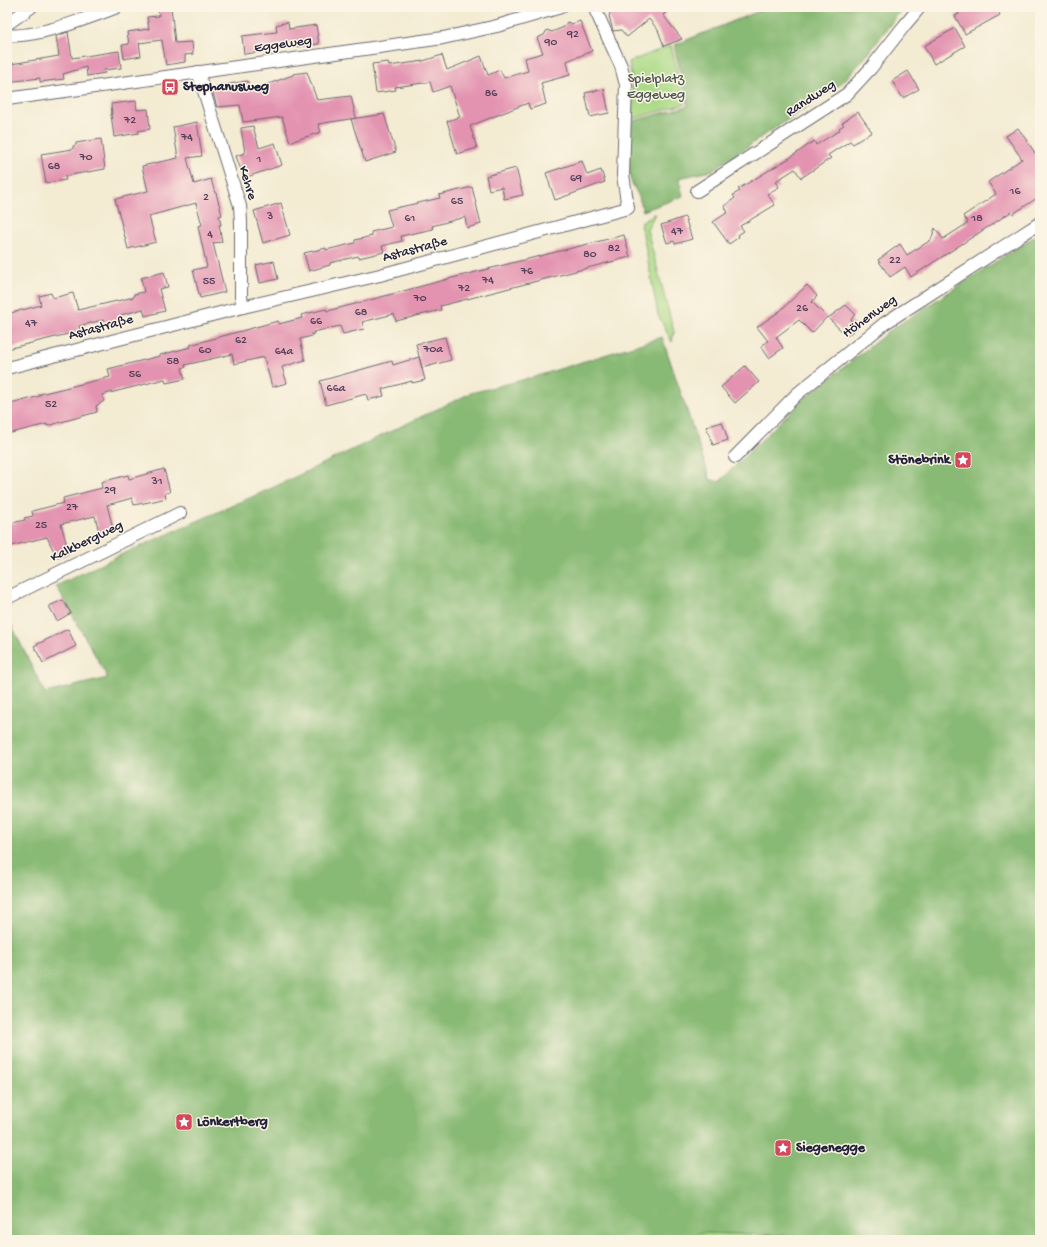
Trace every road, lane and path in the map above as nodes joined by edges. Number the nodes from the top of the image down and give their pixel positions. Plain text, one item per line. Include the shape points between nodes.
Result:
1 (31, 7) edge
2 (117, 7) edge
3 (560, 7) edge
4 (594, 7) edge
5 (920, 7) edge
6 (7, 24) edge
7 (7, 35) edge
8 (198, 72) junction
9 (7, 98) edge
10 (697, 191) dead end
11 (1040, 223) edge
12 (243, 307) junction
13 (7, 368) edge
14 (735, 457) dead end
15 (180, 513) dead end
16 (7, 598) edge

1 - 6 street
2 - 7 street via 41,32 20,36
3 - 8 street, Eggeweg via 497,26 448,37
4 - 12 street, Astastraße via 621,66 626,85 623,175 628,208 380,274
5 - 10 street, Randweg via 847,94
8 - 9 street, Eggeweg
8 - 12 street, Kehre via 240,206
11 - 14 street, Höhenweg via 885,323 796,394
12 - 13 street, Astastraße
15 - 16 street, Kalkbergweg

